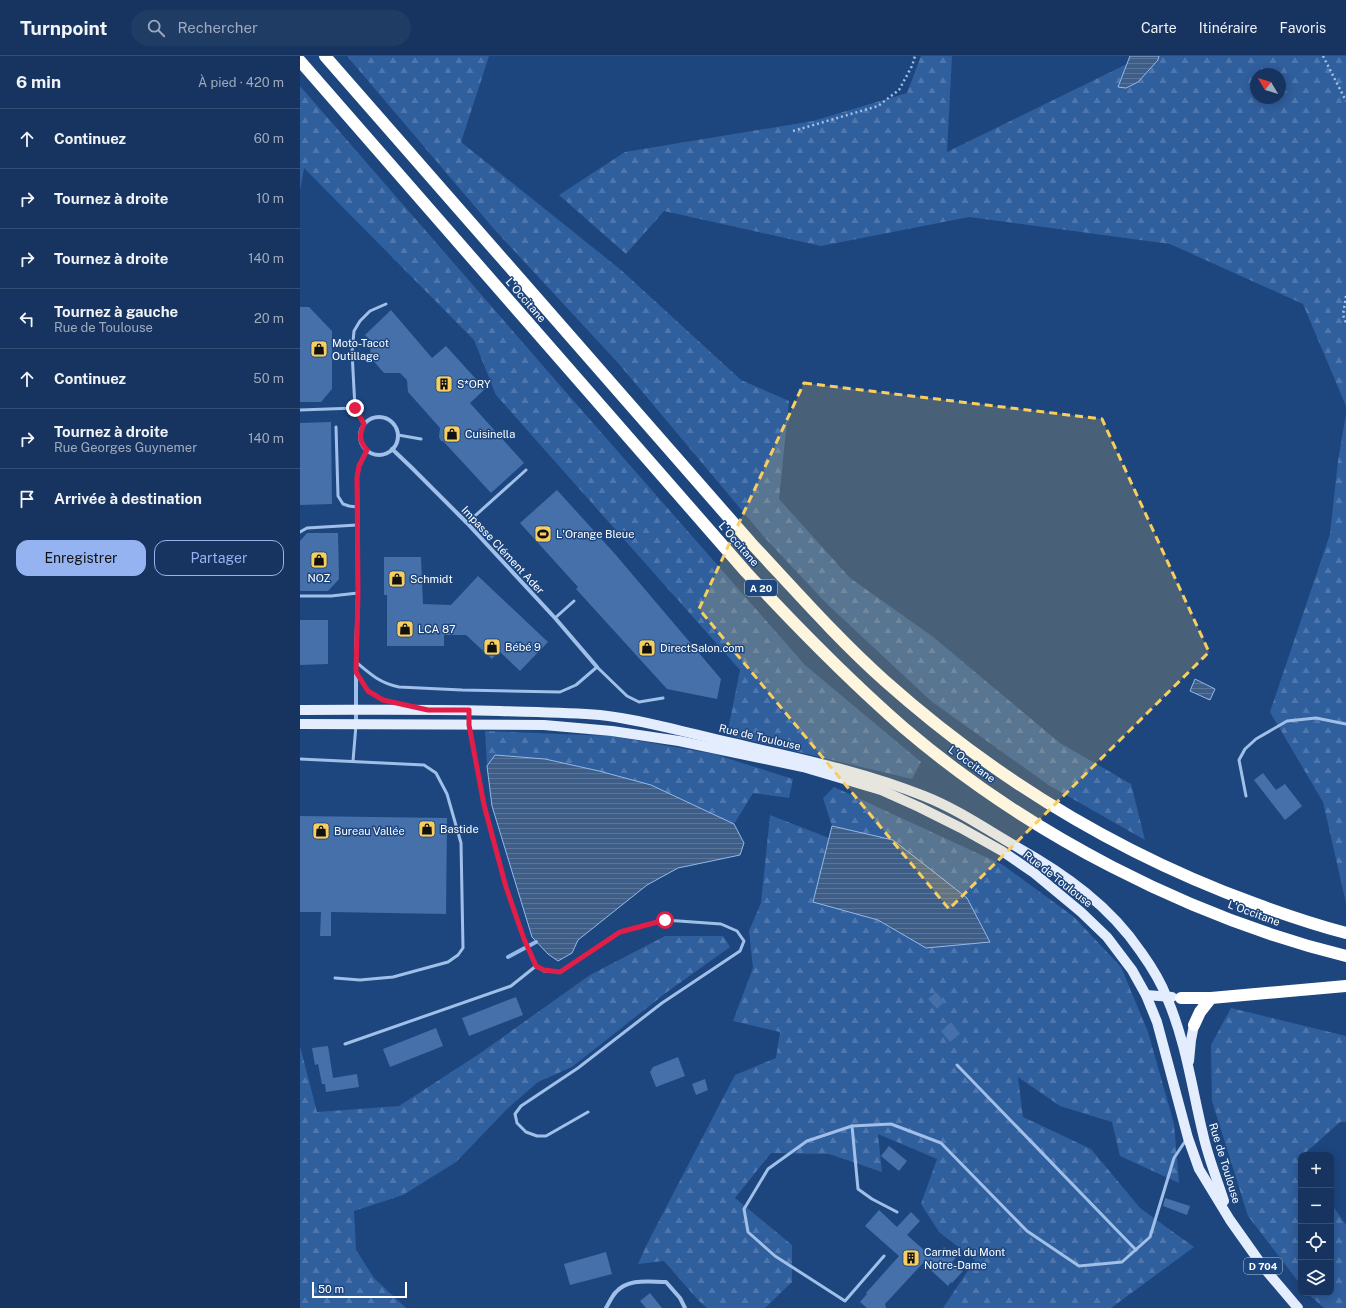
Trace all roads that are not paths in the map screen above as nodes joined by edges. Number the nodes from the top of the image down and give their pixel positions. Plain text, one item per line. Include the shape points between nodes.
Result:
1 (325, 56) edge
2 (300, 61) edge
3 (386, 304) dead end
4 (355, 408) junction
5 (300, 410) edge
6 (364, 424) junction
7 (336, 427) dead end
8 (398, 435) junction
9 (421, 439) dead end
10 (392, 449) junction
11 (367, 450) junction
12 (526, 470) dead end
13 (357, 507) junction
14 (357, 524) junction
15 (467, 524) junction
16 (300, 532) edge
17 (358, 593) junction
18 (300, 596) edge
19 (574, 601) dead end
20 (555, 618) junction
21 (356, 662) junction
22 (597, 667) junction
23 (356, 672) junction
24 (663, 698) dead end
25 (300, 710) edge
26 (357, 710) junction
27 (428, 710) junction
28 (469, 710) junction
29 (300, 724) edge
30 (356, 724) junction
31 (1346, 724) edge
32 (469, 725) junction
33 (300, 759) edge
34 (353, 761) junction
35 (1246, 796) dead end
36 (1042, 861) junction
37 (1034, 873) junction
38 (1346, 933) edge
39 (1346, 956) edge
40 (536, 966) junction
41 (335, 978) dead end
42 (1346, 986) edge
43 (1146, 995) junction
44 (1167, 997) junction
45 (1181, 998) joint
46 (1211, 998) junction
47 (1194, 1025) joint
48 (345, 1044) dead end
49 (957, 1065) dead end
50 (1189, 1067) junction
51 (588, 1112) dead end
52 (852, 1126) junction
53 (1203, 1135) junction
54 (1188, 1138) junction
55 (898, 1212) dead end
56 (1230, 1220) junction
57 (1136, 1250) junction
58 (884, 1256) dead end
59 (606, 1308) edge
60 (685, 1308) edge
61 (1298, 1308) edge

1 - 38 highway, L'Occitane / A 20 via 751,543 852,650 918,709 1013,780 1073,819 1118,844 1234,896
2 - 39 highway, L'Occitane / A 20 via 746,572 827,657 905,729 988,792 1038,824 1127,874 1168,894 1276,936
3 - 4 lane via 370,311 354,331 352,352
4 - 5 lane
4 - 6 lane
6 - 8 street via 370,419 384,418 396,427
6 - 11 street via 360,438
7 - 13 lane via 338,496 343,504
8 - 9 lane
8 - 10 street
10 - 11 street via 380,455
10 - 15 street, Impasse Clément Ader
11 - 13 street via 357,477
12 - 15 lane
13 - 14 street
14 - 16 lane via 307,528
14 - 17 street
15 - 20 street, Impasse Clément Ader
17 - 18 lane
17 - 21 street
19 - 20 lane
20 - 22 street, Impasse Clément Ader
21 - 22 lane via 389,685 462,690 560,692 576,685
21 - 23 street
22 - 24 lane via 627,696 639,702
23 - 26 street
23 - 27 lane via 368,691 383,700
25 - 26 main road, Rue de Toulouse
26 - 27 main road, Rue de Toulouse
26 - 30 street
27 - 28 main road, Rue de Toulouse
28 - 32 lane
28 - 36 main road, Rue de Toulouse via 567,712 604,716 651,724 814,762 878,779 926,797 958,812
29 - 30 main road, Rue de Toulouse
30 - 32 main road, Rue de Toulouse
30 - 34 lane
31 - 35 lane via 1316,718 1287,721 1256,739 1245,749 1239,760
32 - 37 main road, Rue de Toulouse via 544,725 612,731 686,742 803,767 881,790 919,807 1002,851
32 - 40 lane via 484,805 506,887
33 - 34 lane
34 - 41 lane via 424,765 436,773 447,794 460,843 463,948 448,962 392,977 360,980
36 - 37 main road
36 - 44 main road, Rue de Toulouse via 1072,880 1122,927 1153,970
37 - 43 main road, Rue de Toulouse via 1107,937 1132,970
40 - 48 lane via 511,986
40 - 51 lane via 560,972 620,932 665,920 721,924 737,931 744,941 740,951 662,1003 578,1068 521,1106 515,1114 517,1123 526,1132 546,1136
42 - 46 highway
43 - 44 main road
43 - 54 main road, Rue de Toulouse via 1165,1047
44 - 45 main road
44 - 50 main road, Rue de Toulouse
45 - 46 highway
46 - 47 highway
47 - 50 main road
49 - 57 lane
50 - 53 main road, Rue de Toulouse
52 - 55 lane via 858,1189
52 - 57 lane via 891,1124 941,1143 1027,1231 1079,1266 1122,1262
52 - 58 lane via 807,1141 768,1169 744,1209 748,1232 775,1256 845,1301
53 - 54 lane
53 - 56 main road, Rue de Toulouse
54 - 56 main road, Rue de Toulouse via 1200,1169
54 - 57 lane via 1174,1158 1150,1237
56 - 61 main road, D 704 via 1264,1268
59 - 60 street via 615,1292 628,1283 641,1281 666,1282

